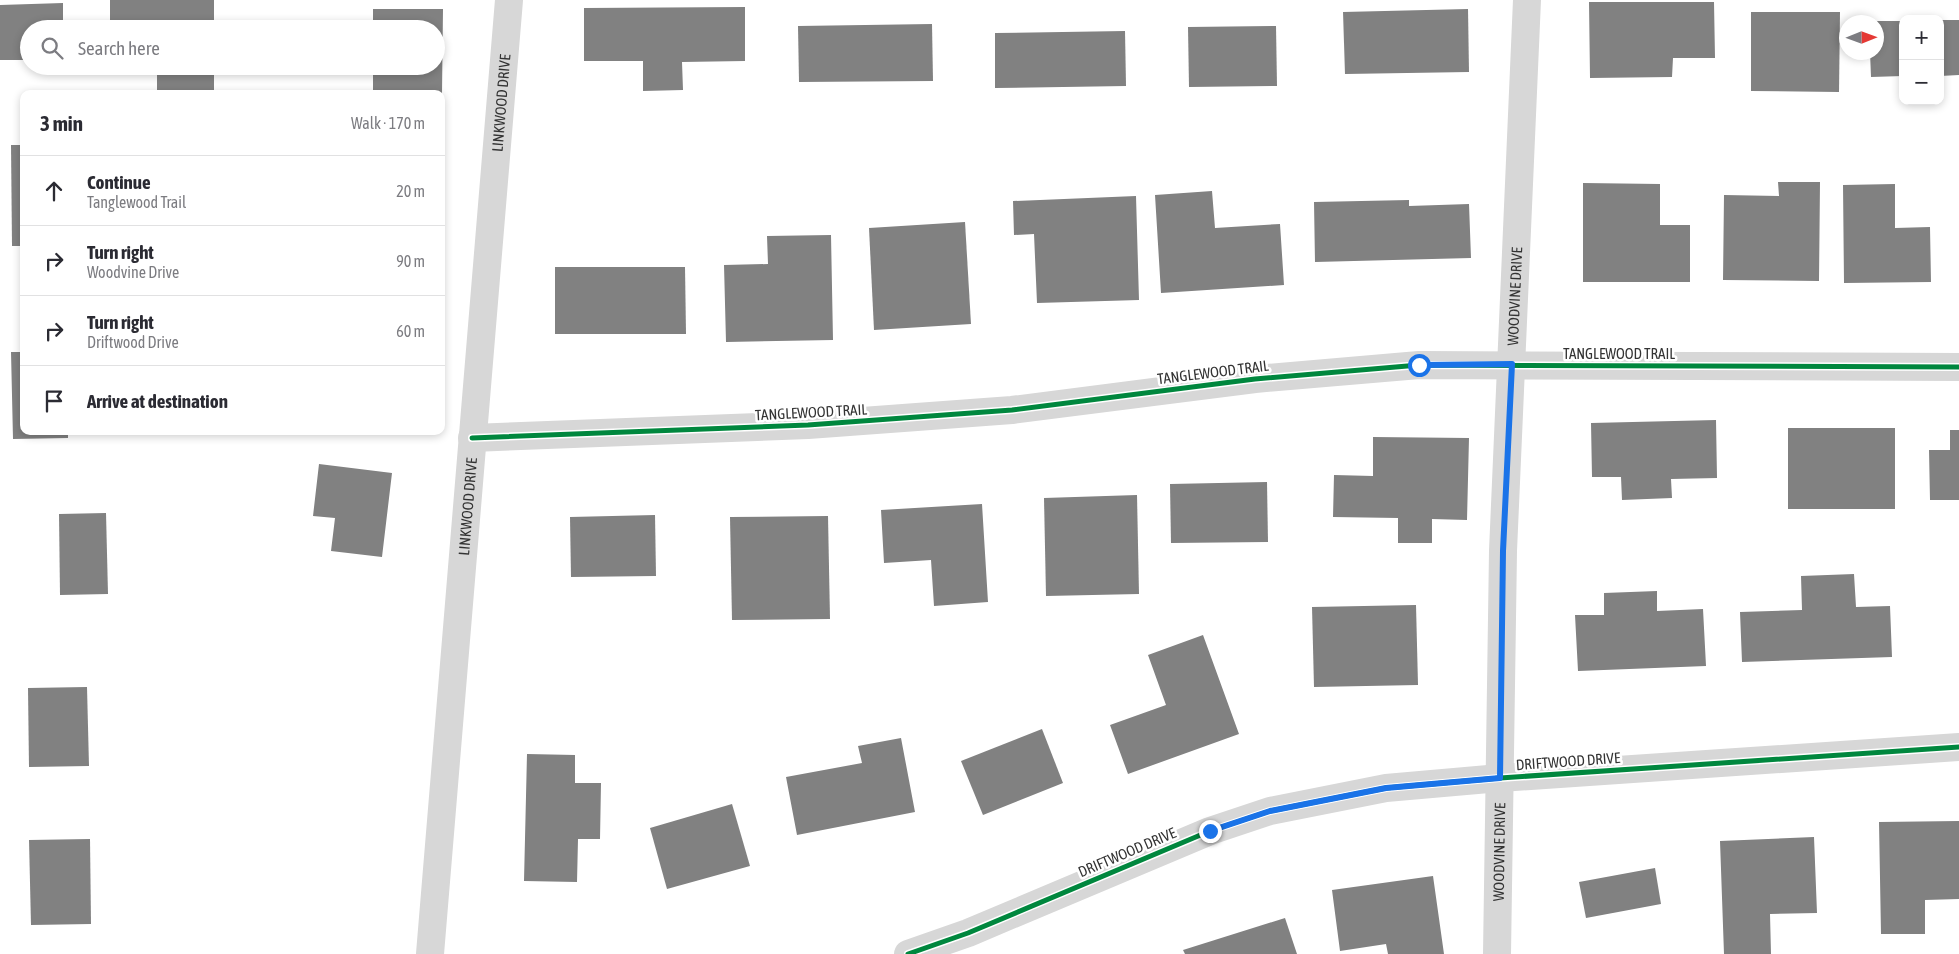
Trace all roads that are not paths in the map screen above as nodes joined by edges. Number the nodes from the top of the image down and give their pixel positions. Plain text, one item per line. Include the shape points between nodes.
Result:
1 (509, 0) edge
2 (1527, 0) edge
3 (1512, 364) junction
4 (1959, 367) edge
5 (472, 438) junction
6 (1959, 747) edge
7 (1500, 778) junction
8 (430, 954) edge
9 (908, 954) edge
10 (1497, 954) edge

1 - 5 street, LINKWOOD DRIVE
2 - 3 street, WOODVINE DRIVE
3 - 4 street, TANGLEWOOD TRAIL
3 - 5 street, TANGLEWOOD TRAIL via 1419,365 1255,379 1012,410 808,426
3 - 7 street, WOODVINE DRIVE via 1503,551
5 - 8 street, LINKWOOD DRIVE
6 - 7 street, DRIFTWOOD DRIVE
7 - 9 street, DRIFTWOOD DRIVE via 1386,788 1270,811 1210,831 968,933
7 - 10 street, WOODVINE DRIVE

